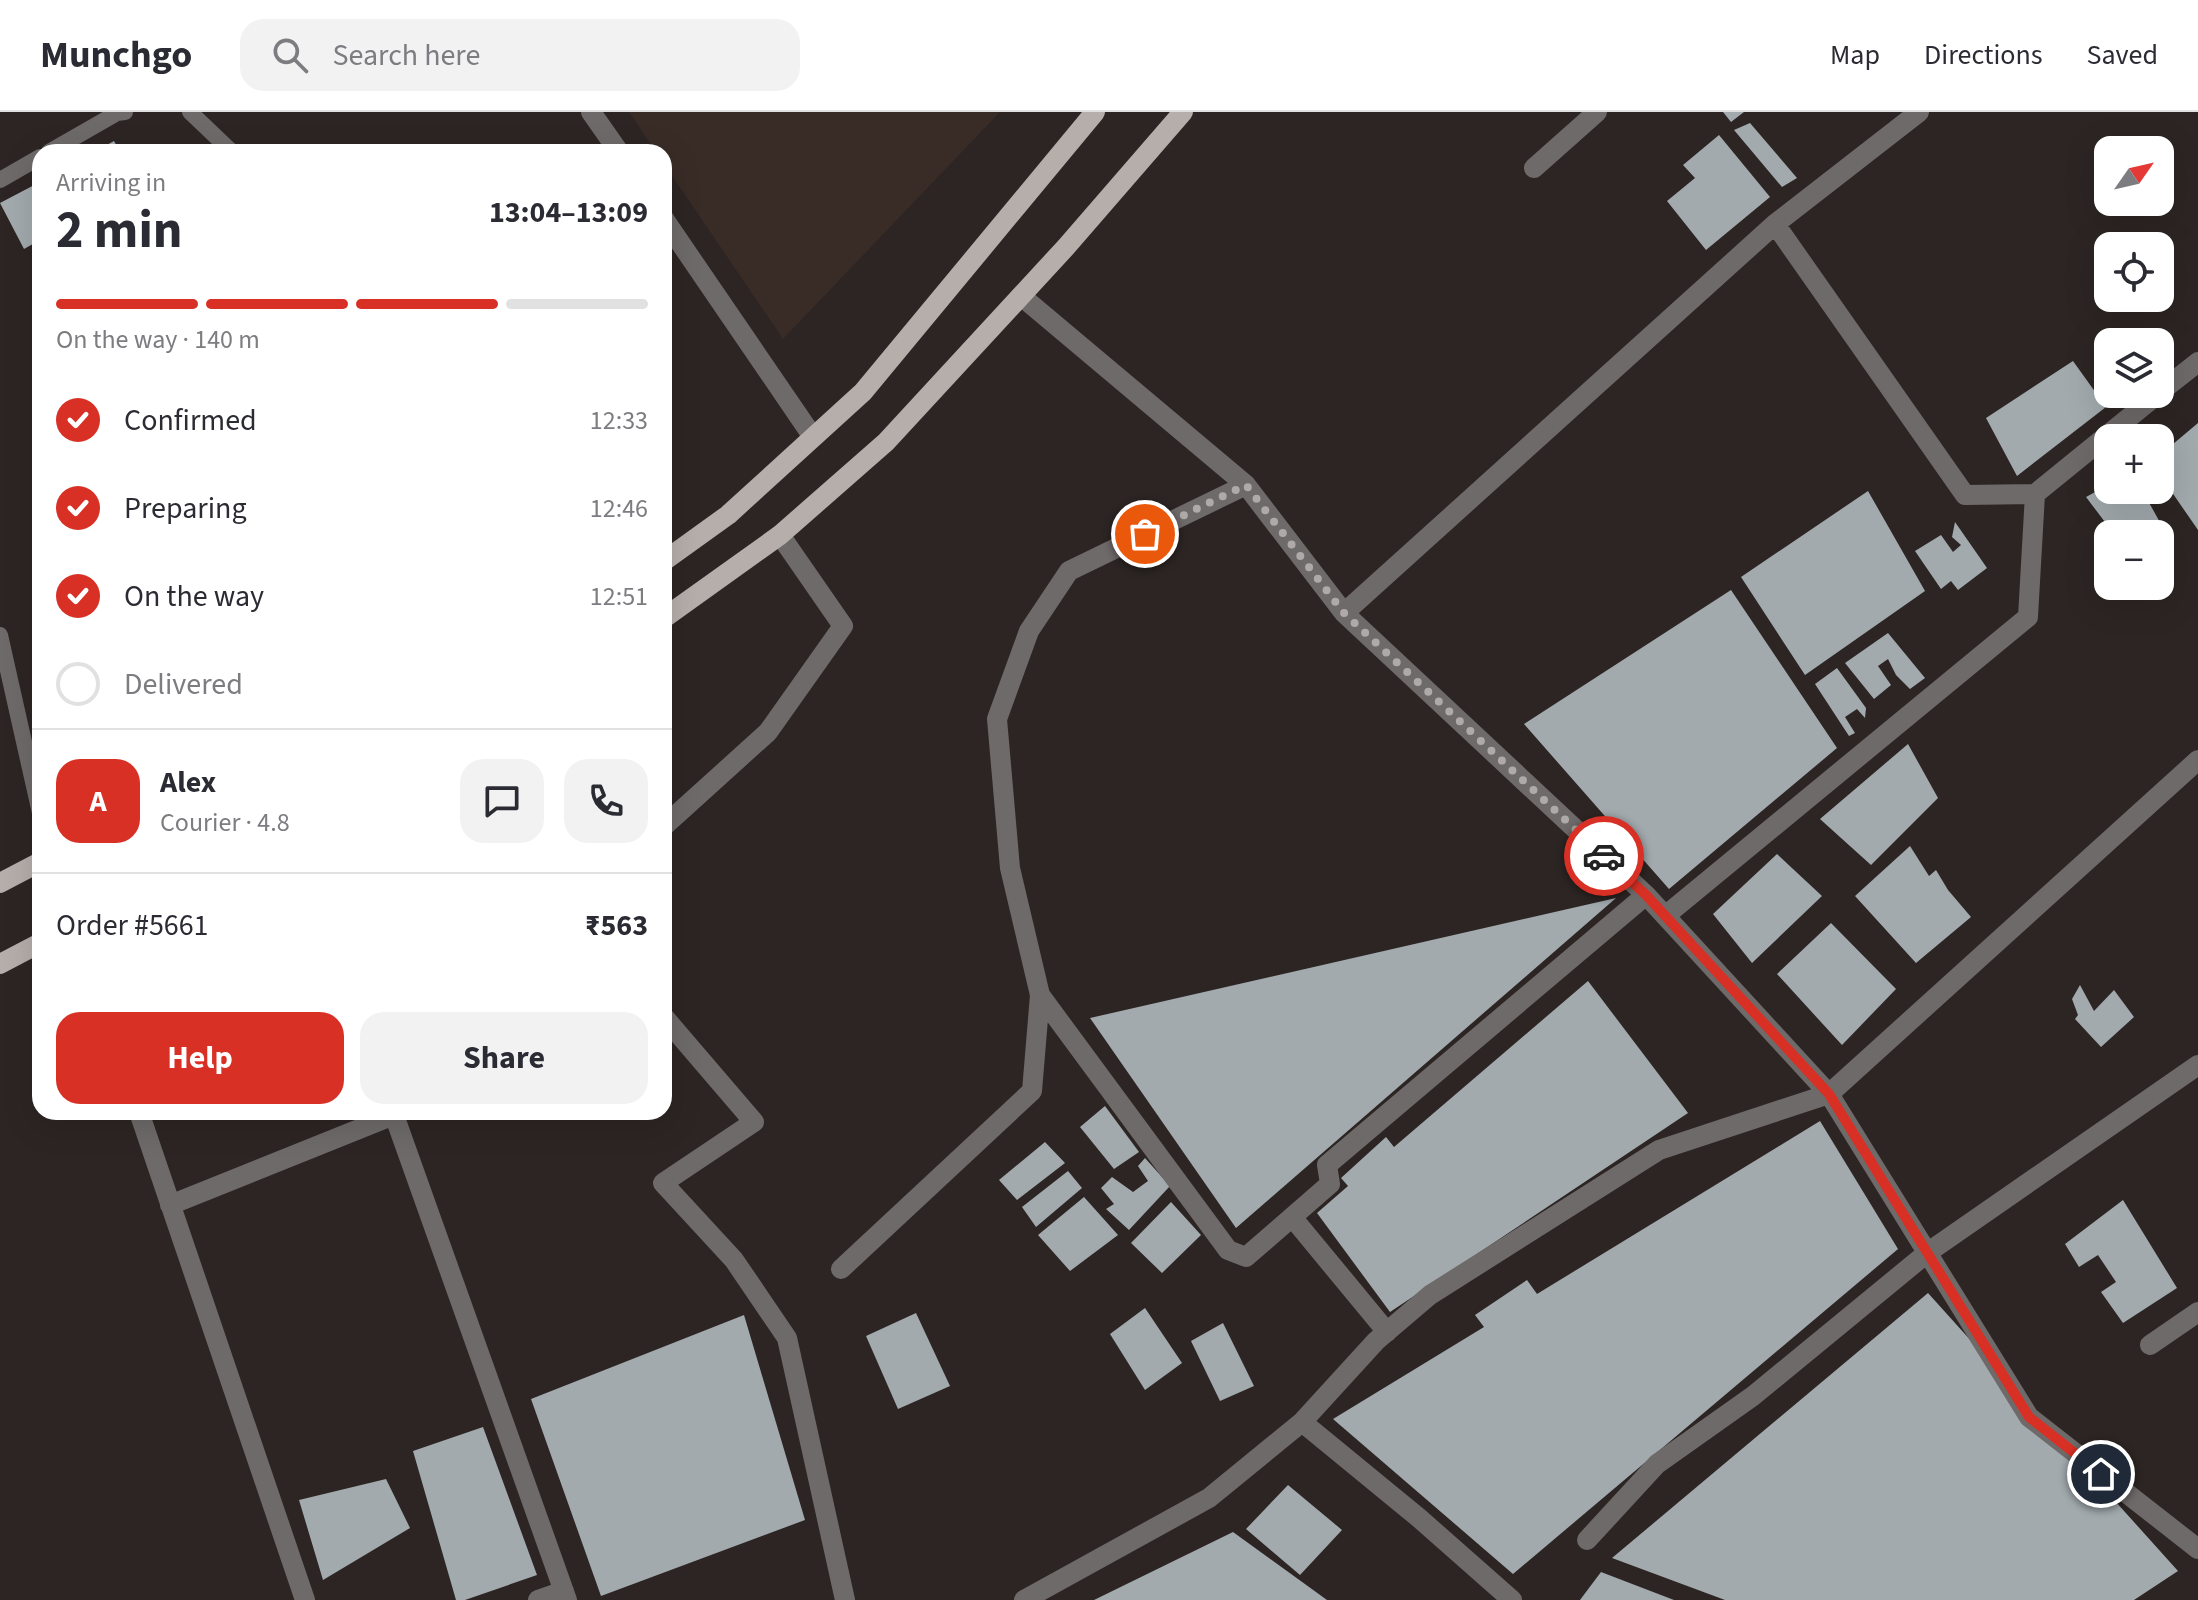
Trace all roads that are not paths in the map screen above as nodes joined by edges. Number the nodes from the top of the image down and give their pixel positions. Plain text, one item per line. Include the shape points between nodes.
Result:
1 (125, 112) edge
2 (190, 112) edge
3 (591, 112) edge
4 (1095, 112) edge
5 (1183, 112) edge
6 (1597, 112) edge
7 (1919, 112) edge
8 (63, 144) edge
9 (224, 144) edge
10 (613, 144) edge
11 (32, 162) edge
12 (1534, 168) dead end
13 (0, 180) edge
14 (1775, 224) junction
15 (672, 231) edge
16 (1021, 296) junction
17 (2198, 362) edge
18 (2174, 381) edge
19 (2141, 408) edge
20 (813, 437) junction
21 (1246, 485) junction
22 (2035, 494) junction
23 (780, 535) junction
24 (672, 555) edge
25 (672, 612) edge
26 (1344, 613) junction
27 (0, 635) edge
28 (2198, 760) edge
29 (32, 777) edge
30 (672, 819) edge
31 (32, 866) edge
32 (0, 883) edge
33 (1646, 895) junction
34 (1665, 916) junction
35 (32, 947) edge
36 (0, 964) edge
37 (1040, 995) junction
38 (672, 1026) edge
39 (2198, 1065) edge
40 (1829, 1094) junction
41 (142, 1120) edge
42 (378, 1120) edge
43 (395, 1120) edge
44 (170, 1205) junction
45 (1292, 1217) junction
46 (1927, 1253) junction
47 (841, 1269) dead end
48 (2198, 1312) edge
49 (1387, 1332) junction
50 (2150, 1345) dead end
51 (1302, 1422) junction
52 (1587, 1540) dead end
53 (2198, 1549) edge
54 (565, 1596) edge
55 (305, 1600) edge
56 (538, 1600) edge
57 (845, 1600) edge
58 (1024, 1600) edge
59 (1512, 1600) edge

1 - 8 lane
2 - 9 lane
3 - 10 street
4 - 20 main road via 863,392
5 - 16 main road
6 - 12 street
7 - 14 street
11 - 13 lane
14 - 22 street via 1965,495
14 - 26 street
15 - 20 street
16 - 21 street
16 - 23 main road via 886,442
17 - 18 street
19 - 22 street
20 - 24 main road via 728,515
21 - 26 street
21 - 37 street via 1069,571 1029,631 997,719 1010,868
22 - 34 street via 2028,617
23 - 25 main road
23 - 30 street via 843,626 768,732
26 - 33 street
27 - 29 lane
28 - 40 street
31 - 32 main road
33 - 34 street
33 - 45 street via 1327,1165 1330,1184
34 - 40 street
35 - 36 main road
37 - 45 street via 1228,1250 1246,1257
37 - 47 street via 1032,1091
38 - 57 street via 754,1122 663,1183 734,1260 787,1338
39 - 46 street
40 - 46 street
40 - 49 street via 1659,1150 1430,1295
41 - 44 street
42 - 44 street
43 - 54 street
44 - 55 street
45 - 49 street
46 - 52 street via 1753,1396 1657,1464
46 - 53 street via 2029,1417
48 - 50 street
49 - 51 street
51 - 58 street via 1209,1498
51 - 59 street
54 - 56 street

